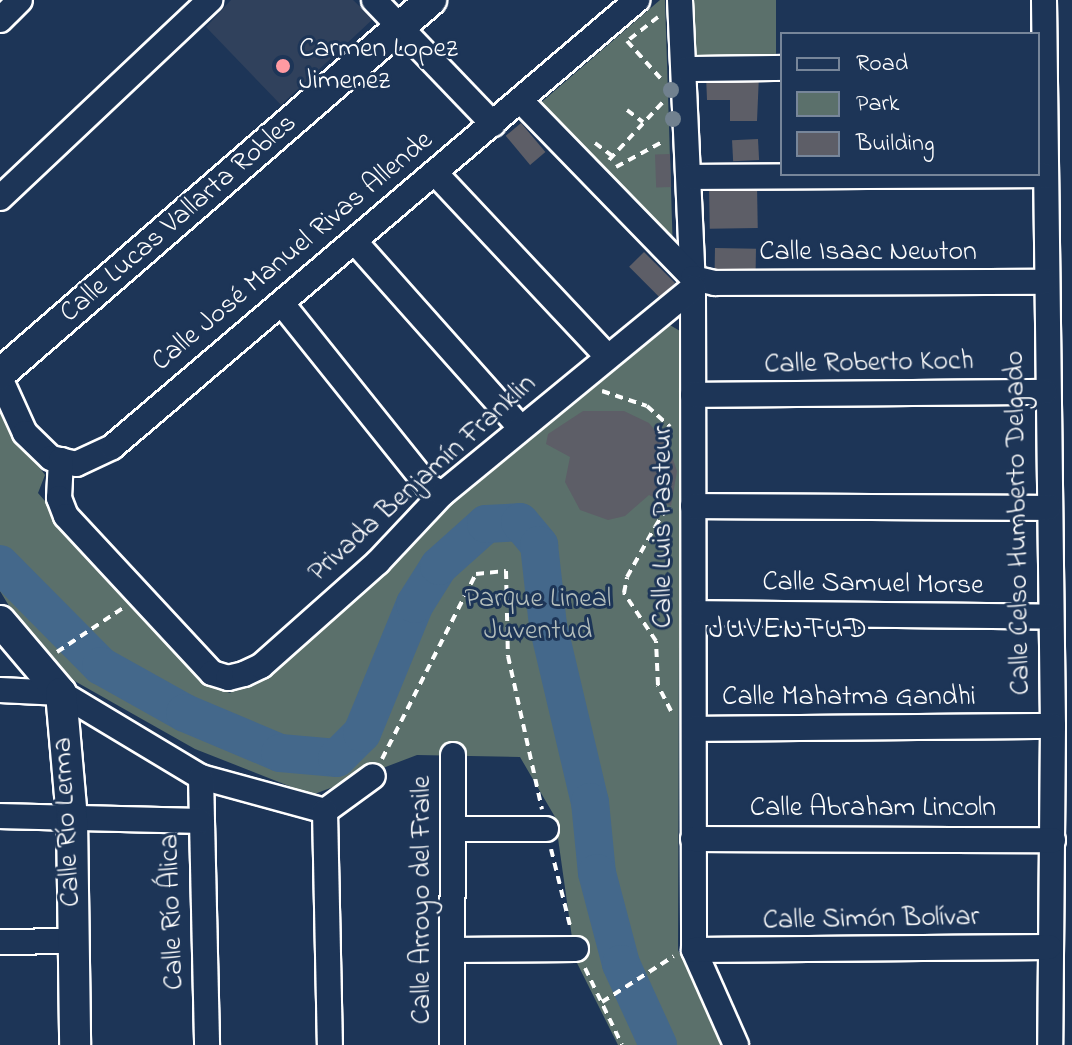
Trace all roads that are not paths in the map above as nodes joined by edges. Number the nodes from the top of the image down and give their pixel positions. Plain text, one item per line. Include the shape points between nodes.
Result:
1 (20, 0) edge
2 (210, 0) edge
3 (374, 0) edge
4 (431, 0) edge
5 (637, 0) edge
6 (1044, 0) edge
7 (674, 4) edge
8 (0, 20) edge
9 (401, 27) junction
10 (1041, 64) edge
11 (780, 68) edge
12 (687, 78) junction
13 (520, 100) junction
14 (493, 124) junction
15 (436, 174) junction
16 (1040, 175) edge
17 (1045, 175) junction
18 (868, 176) edge
19 (690, 177) junction
20 (0, 198) edge
21 (356, 243) junction
22 (1045, 282) junction
23 (693, 283) junction
24 (283, 305) junction
25 (606, 355) junction
26 (0, 376) edge
27 (1045, 392) junction
28 (693, 395) junction
29 (520, 427) junction
30 (61, 460) junction
31 (442, 494) junction
32 (684, 508) junction
33 (1049, 508) junction
34 (694, 613) junction
35 (1051, 617) junction
36 (0, 621) edge
37 (0, 690) edge
38 (61, 693) junction
39 (1053, 726) junction
40 (694, 729) junction
41 (453, 755) dead end
42 (373, 776) road end
43 (201, 777) junction
44 (325, 811) junction
45 (0, 816) edge
46 (72, 818) junction
47 (200, 821) junction
48 (453, 829) junction
49 (546, 829) road end
50 (693, 839) junction
51 (1053, 840) junction
52 (74, 941) junction
53 (0, 942) edge
54 (1049, 947) junction
55 (576, 949) road end
56 (452, 950) junction
57 (684, 953) junction
58 (75, 1045) edge
59 (207, 1045) edge
60 (330, 1045) edge
61 (452, 1045) edge
62 (736, 1045) edge
63 (1050, 1045) edge

1 - 8 street
2 - 20 street
3 - 9 street
4 - 9 street, Calle Lucas Vallarta Robles
5 - 13 street, Calle José Manuel Rivas Allende
6 - 10 street, Calle Celso Humberto Delgado
7 - 12 street, Calle Luis Pasteur
9 - 14 street
9 - 26 street, Calle Lucas Vallarta Robles
10 - 17 street, Calle Celso Humberto Delgado
11 - 12 street
12 - 19 street, Calle Luis Pasteur
13 - 14 street, Calle José Manuel Rivas Allende
13 - 23 street
14 - 15 street, Calle José Manuel Rivas Allende
15 - 21 street, Calle José Manuel Rivas Allende
15 - 25 street
16 - 17 street
17 - 22 street, Calle Celso Humberto Delgado
18 - 19 street
19 - 23 street, Calle Luis Pasteur
21 - 24 street, Calle José Manuel Rivas Allende
21 - 29 street
22 - 23 street, Calle Isaac Newton
22 - 27 street, Calle Celso Humberto Delgado
23 - 25 street, Privada Benjamín Franklin
23 - 28 street, Calle Luis Pasteur
24 - 30 street, Calle José Manuel Rivas Allende via 112,447 76,464
24 - 31 street via 427,485
25 - 29 street, Privada Benjamín Franklin
26 - 30 street via 25,433 51,458
27 - 28 street, Calle Roberto Koch
27 - 33 street, Calle Celso Humberto Delgado
28 - 32 street, Calle Luis Pasteur
29 - 31 street, Privada Benjamín Franklin
30 - 31 street, Privada Benjamín Franklin via 59,498 66,516 212,673 228,678 261,666 378,562
32 - 33 street
32 - 34 street, Calle Luis Pasteur
33 - 35 street, Calle Celso Humberto Delgado
34 - 35 street, Calle Samuel Morse
34 - 40 street, Calle Luis Pasteur
35 - 39 street, Calle Celso Humberto Delgado
36 - 38 street
37 - 38 street
38 - 43 street
38 - 46 street, Calle Río Lerma
39 - 40 street, Calle Mahatma Gandhi
39 - 51 street, Calle Celso Humberto Delgado
40 - 50 street, Calle Luis Pasteur
41 - 48 street, Calle Arroyo del Fraile
42 - 44 street
43 - 44 street
43 - 47 street, Calle Río Álica
44 - 60 street
45 - 46 street
46 - 47 street
46 - 52 street, Calle Río Lerma
47 - 59 street, Calle Río Álica
48 - 49 street
48 - 56 street, Calle Arroyo del Fraile
50 - 51 street, Calle Abraham Lincoln
50 - 57 street, Calle Luis Pasteur
51 - 54 street, Calle Celso Humberto Delgado
52 - 53 street
52 - 58 street, Calle Río Lerma
54 - 57 street, Calle Simón Bolívar
54 - 63 street, Calle Celso Humberto Delgado
55 - 56 street
56 - 61 street, Calle Arroyo del Fraile
57 - 62 street, Calle Luis Pasteur

